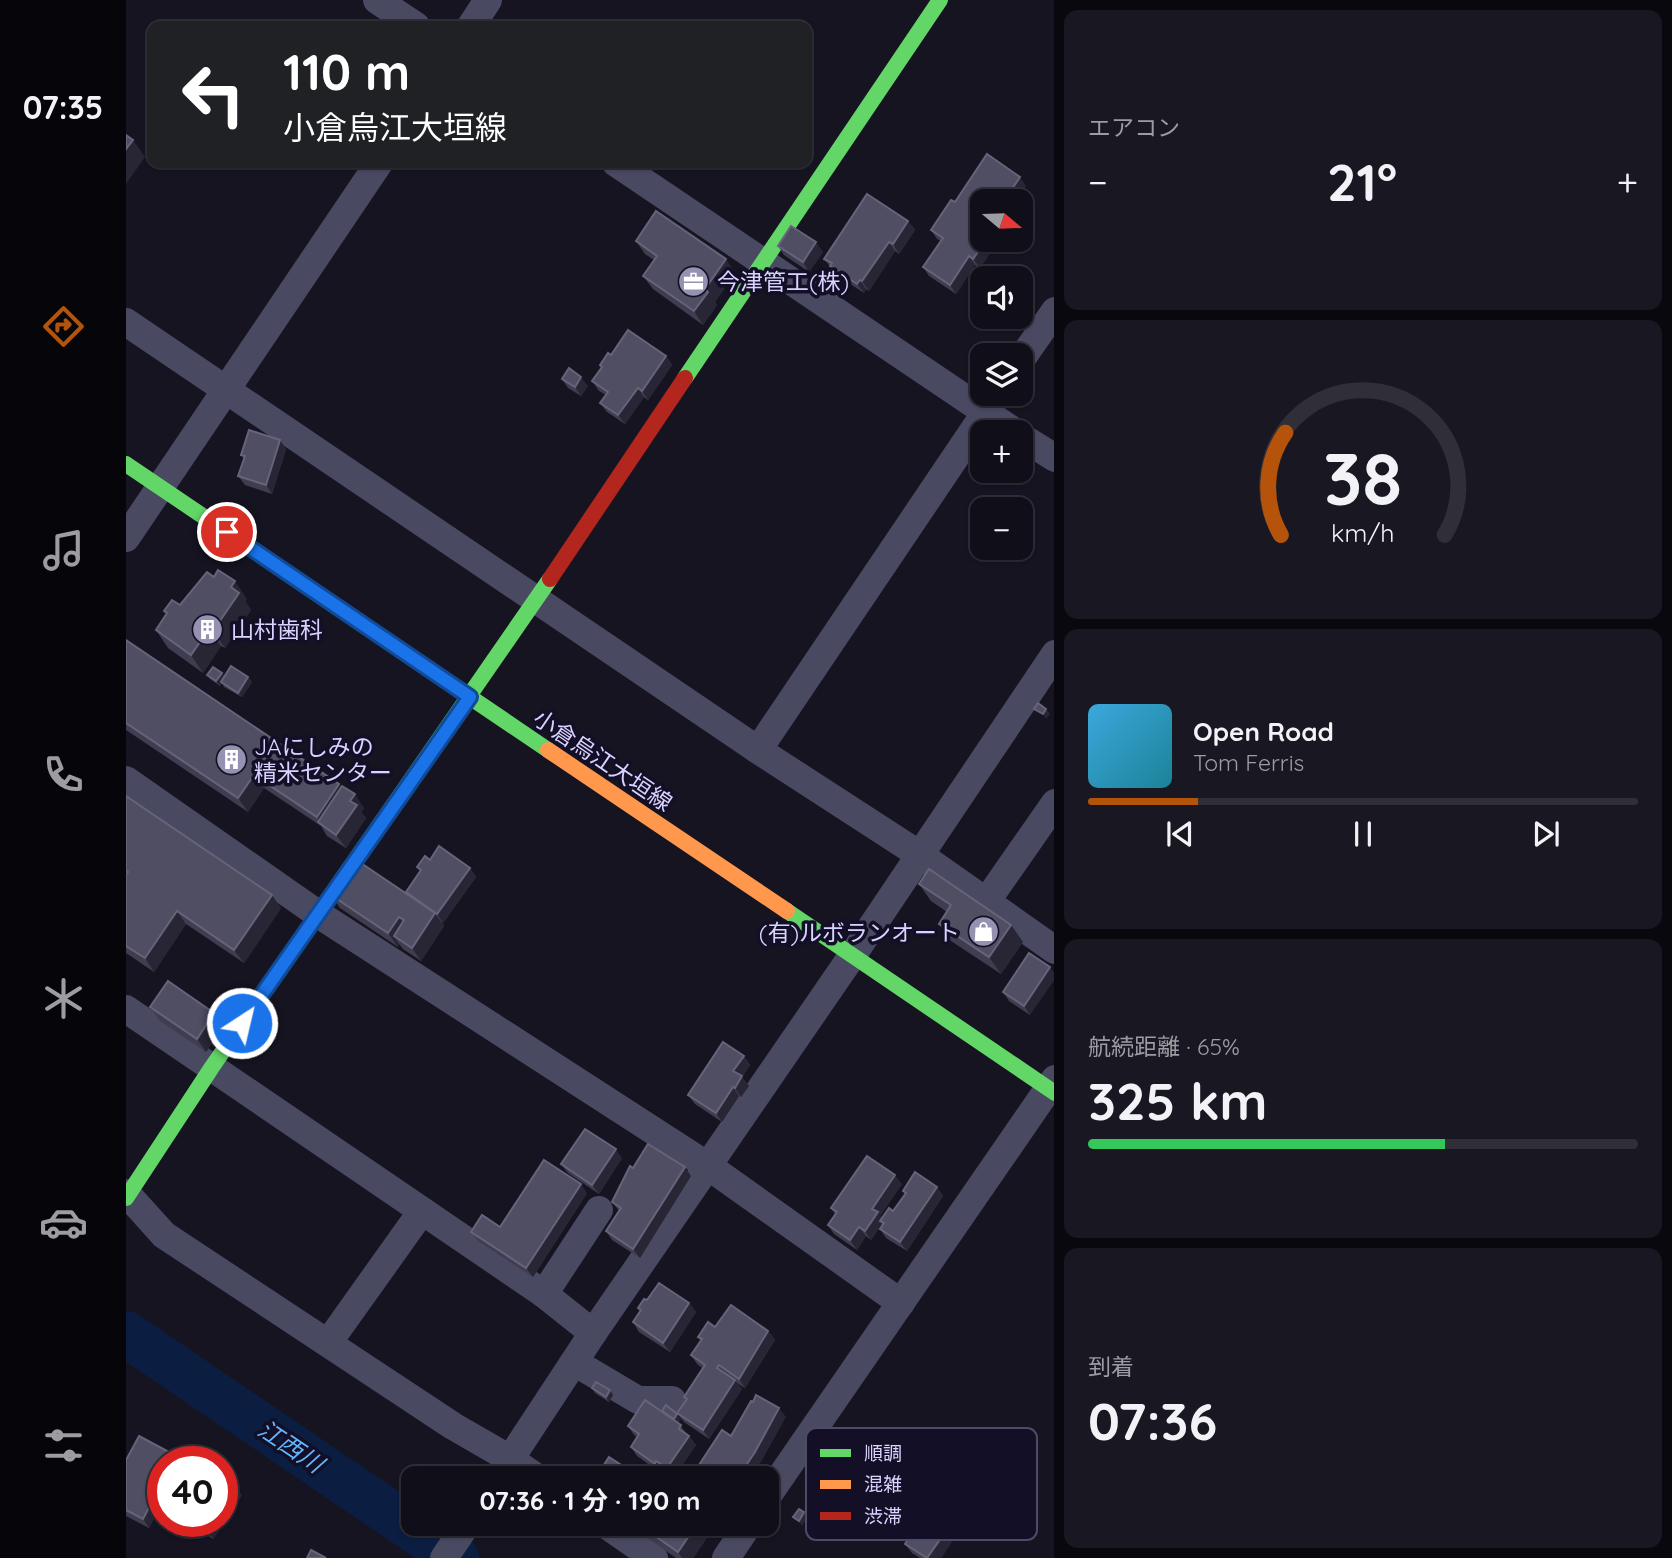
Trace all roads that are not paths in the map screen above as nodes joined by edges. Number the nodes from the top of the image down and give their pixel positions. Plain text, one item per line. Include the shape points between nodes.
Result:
1 (377, 0) edge
2 (488, 0) edge
3 (940, 0) edge
4 (408, 21) edge
5 (474, 21) edge
6 (376, 168) edge
7 (623, 168) edge
8 (762, 262) junction
9 (1054, 311) edge
10 (126, 322) edge
11 (1032, 343) edge
12 (226, 390) junction
13 (970, 390) edge
14 (990, 406) edge
15 (994, 406) edge
16 (1005, 420) edge
17 (1033, 444) edge
18 (1054, 458) edge
19 (126, 464) edge
20 (160, 487) junction
21 (126, 538) edge
22 (536, 600) junction
23 (1054, 654) edge
24 (470, 697) junction
25 (758, 750) junction
26 (126, 780) edge
27 (1054, 803) edge
28 (920, 855) junction
29 (986, 902) junction
30 (318, 914) junction
31 (1054, 950) edge
32 (852, 956) junction
33 (126, 1009) edge
34 (212, 1067) junction
35 (1052, 1087) edge
36 (708, 1166) junction
37 (127, 1195) edge
38 (599, 1210) dead end
39 (422, 1211) junction
40 (544, 1294) junction
41 (901, 1303) junction
42 (593, 1333) junction
43 (328, 1343) junction
44 (574, 1362) junction
45 (672, 1400) dead end
46 (814, 1428) edge
47 (806, 1440) edge
48 (500, 1466) edge
49 (505, 1466) edge
50 (779, 1479) edge
51 (459, 1536) edge
52 (622, 1536) edge
53 (741, 1536) edge
54 (444, 1558) edge
55 (654, 1558) edge
56 (726, 1558) edge

1 - 4 street
2 - 5 street
3 - 8 street
6 - 12 street
7 - 8 street
8 - 13 street
8 - 22 street
9 - 11 street
10 - 12 street
12 - 20 street
12 - 22 street
14 - 25 street
15 - 16 street
17 - 18 street
19 - 20 street, 小倉烏江大垣線
20 - 21 street
20 - 24 street, 小倉烏江大垣線
22 - 24 street
22 - 25 street
23 - 28 street
24 - 30 street
24 - 32 street, 小倉烏江大垣線
25 - 28 street
26 - 30 street
27 - 29 street
28 - 29 street
28 - 32 street
29 - 31 street
30 - 34 street
30 - 36 street
32 - 35 street, 小倉烏江大垣線
32 - 36 street
33 - 34 street
34 - 37 street
34 - 39 street
35 - 41 street
36 - 41 street
36 - 42 street
37 - 43 street via 164,1235
38 - 40 street
39 - 40 street
39 - 43 street
40 - 42 street
41 - 46 street
42 - 44 street
43 - 48 street via 453,1426
44 - 45 street via 638,1399
44 - 49 street
47 - 50 street
51 - 54 street
52 - 55 street
53 - 56 street

